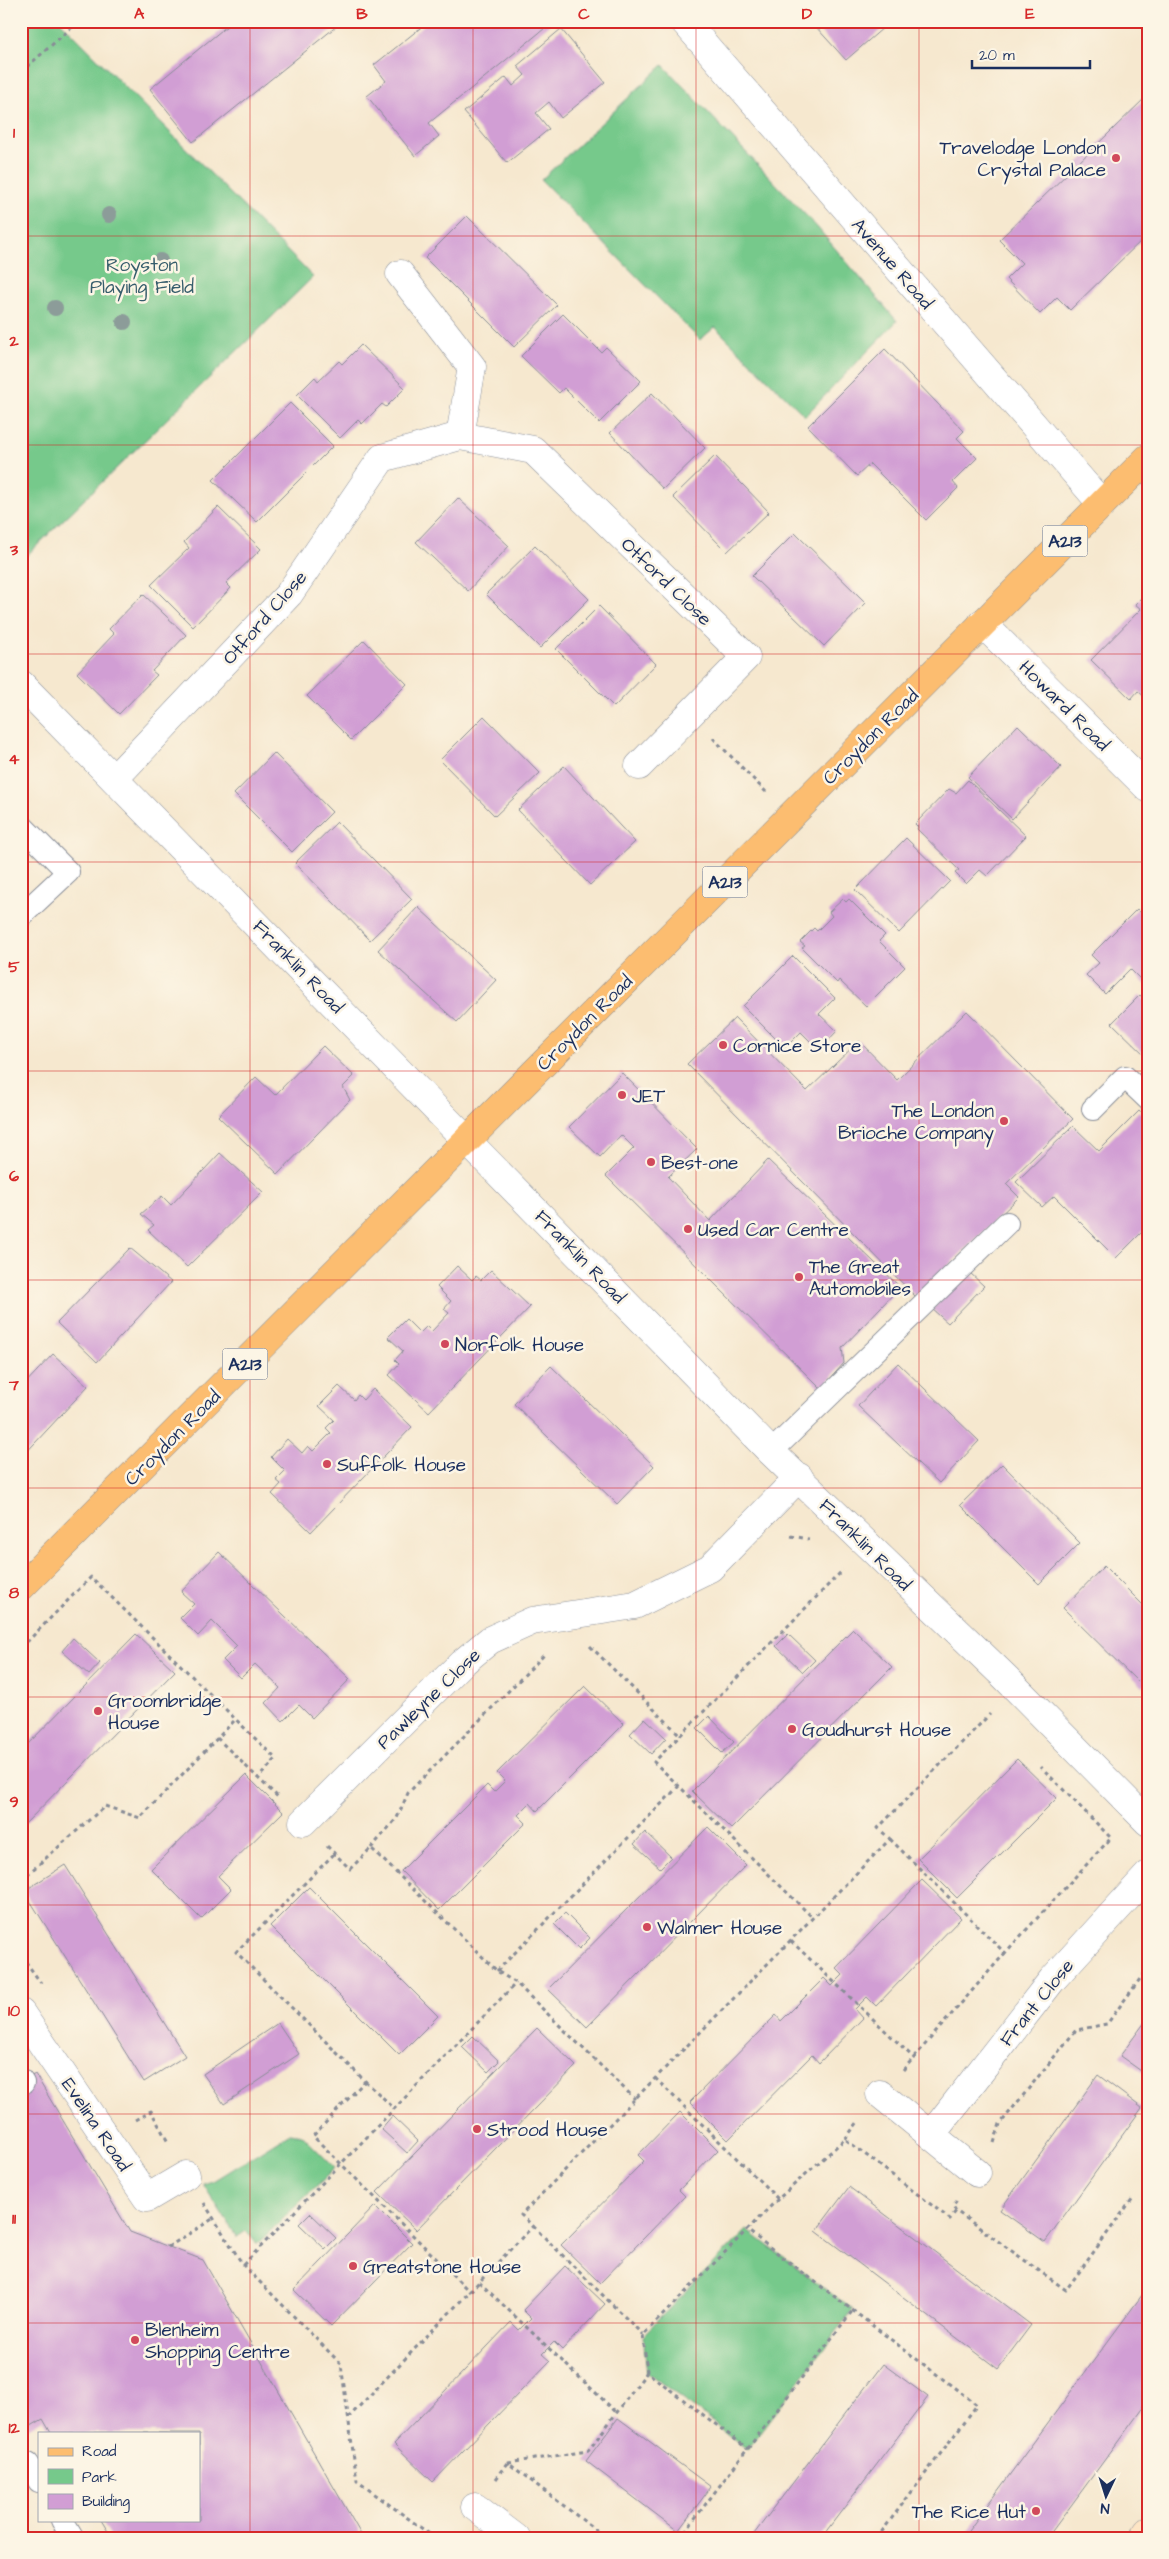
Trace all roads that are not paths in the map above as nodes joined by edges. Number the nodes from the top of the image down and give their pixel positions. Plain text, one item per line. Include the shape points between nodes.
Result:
1 (684, 21) edge
2 (400, 274) dead end
3 (460, 436) junction
4 (1148, 458) edge
5 (1102, 504) junction
6 (982, 622) junction
7 (21, 684) edge
8 (639, 766) dead end
9 (115, 778) junction
10 (1148, 788) edge
11 (21, 825) edge
12 (21, 916) edge
13 (1148, 1099) edge
14 (1093, 1109) dead end
15 (469, 1140) junction
16 (1007, 1223) dead end
17 (771, 1452) junction
18 (799, 1477) junction
19 (21, 1587) edge
20 (303, 1822) road end
21 (1148, 1822) edge
22 (1148, 1875) edge
23 (21, 2013) edge
24 (880, 2094) road end
25 (931, 2135) junction
26 (976, 2174) road end
27 (186, 2175) road end
28 (475, 2507) dead end
29 (63, 2522) edge
30 (1148, 2531) edge
31 (73, 2538) edge
32 (516, 2538) edge
33 (1143, 2538) edge

1 - 5 street, Avenue Road
2 - 3 street via 472,367
3 - 8 street, Otford Close via 533,450 746,657
3 - 9 street, Otford Close via 382,458 289,594
4 - 5 main road, Croydon Road / A213
5 - 6 main road, Croydon Road / A213
6 - 10 street, Howard Road
6 - 15 main road, Croydon Road / A213
7 - 9 street, Franklin Road
9 - 15 street, Franklin Road
11 - 12 lane via 68,872
13 - 14 lane via 1126,1077
15 - 17 street, Franklin Road
15 - 19 main road, Croydon Road / A213
16 - 17 lane
17 - 18 street, Franklin Road
18 - 20 street, Pawleyne Close via 710,1568 635,1605 532,1620 490,1640 462,1663
18 - 21 street, Franklin Road via 1006,1677
22 - 25 street, Frant Close via 1052,1980
23 - 27 street, Evelina Road via 147,2198
24 - 25 street
25 - 26 street
28 - 32 street
29 - 31 lane
30 - 33 street

